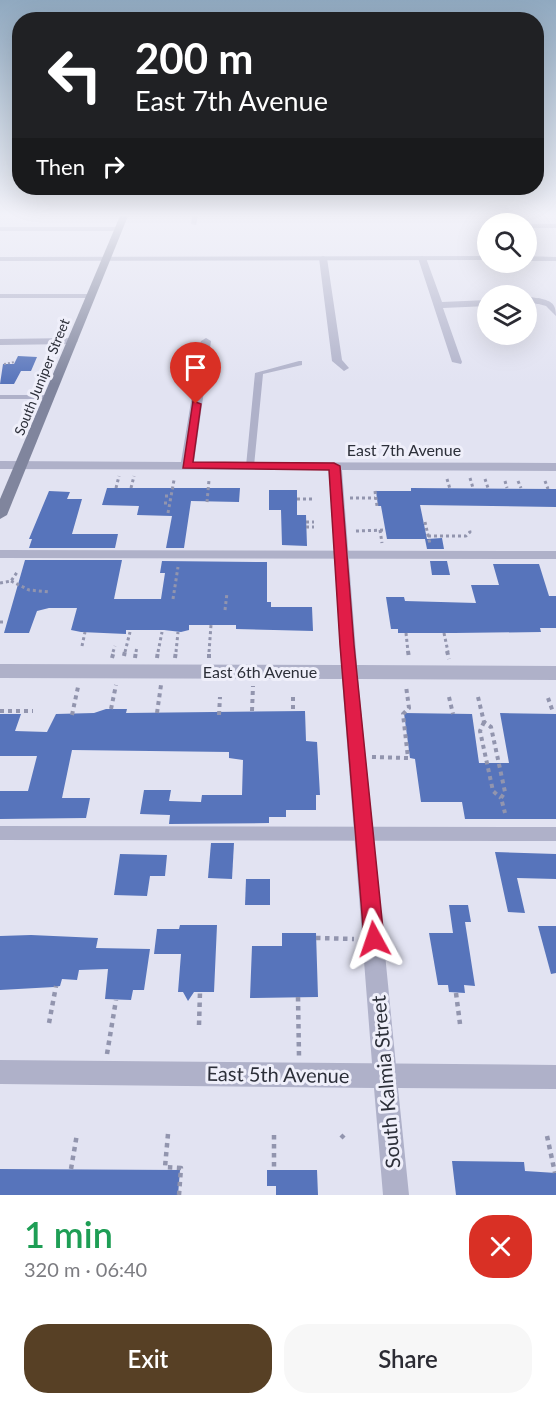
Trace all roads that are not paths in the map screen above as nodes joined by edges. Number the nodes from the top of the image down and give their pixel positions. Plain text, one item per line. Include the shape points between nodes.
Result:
1 (101, 272) edge
2 (325, 272) edge
3 (427, 272) edge
4 (0, 296) edge
5 (91, 296) junction
6 (537, 301) edge
7 (477, 304) edge
8 (438, 305) junction
9 (556, 313) edge
10 (206, 341) dead end
11 (0, 342) edge
12 (73, 342) junction
13 (457, 362) dead end
14 (299, 363) dead end
15 (344, 368) dead end
16 (0, 397) edge
17 (50, 397) junction
18 (0, 465) edge
19 (21, 466) junction
20 (187, 466) junction
21 (250, 466) junction
22 (334, 466) junction
23 (556, 467) edge
24 (0, 515) edge
25 (0, 554) edge
26 (340, 554) junction
27 (556, 555) edge
28 (0, 671) edge
29 (350, 672) junction
30 (556, 673) edge
31 (0, 833) edge
32 (365, 833) junction
33 (556, 834) edge
34 (0, 1072) edge
35 (385, 1076) junction
36 (556, 1077) edge
37 (396, 1195) edge

1 - 5 main road, South Juniper Street
2 - 15 street via 337,361
3 - 8 street
4 - 5 lane
5 - 12 main road, South Juniper Street
6 - 9 street via 549,304
7 - 8 street
8 - 13 street
10 - 20 street
11 - 12 street
12 - 17 main road, South Juniper Street
14 - 21 lane via 259,373
16 - 17 lane
17 - 19 main road, South Juniper Street
18 - 19 street, East 7th Avenue
19 - 20 street, East 7th Avenue
19 - 24 main road, South Juniper Street
20 - 21 street, East 7th Avenue
21 - 22 street, East 7th Avenue
22 - 23 street, East 7th Avenue
22 - 26 street, South Kalmia Street
25 - 26 lane
26 - 27 lane
26 - 29 street, South Kalmia Street
28 - 29 street, East 6th Avenue
29 - 30 street, East 6th Avenue
29 - 32 street, South Kalmia Street
31 - 32 lane
32 - 33 lane
32 - 35 street, South Kalmia Street
34 - 35 street, East 5th Avenue
35 - 36 street, East 5th Avenue
35 - 37 street, South Kalmia Street

